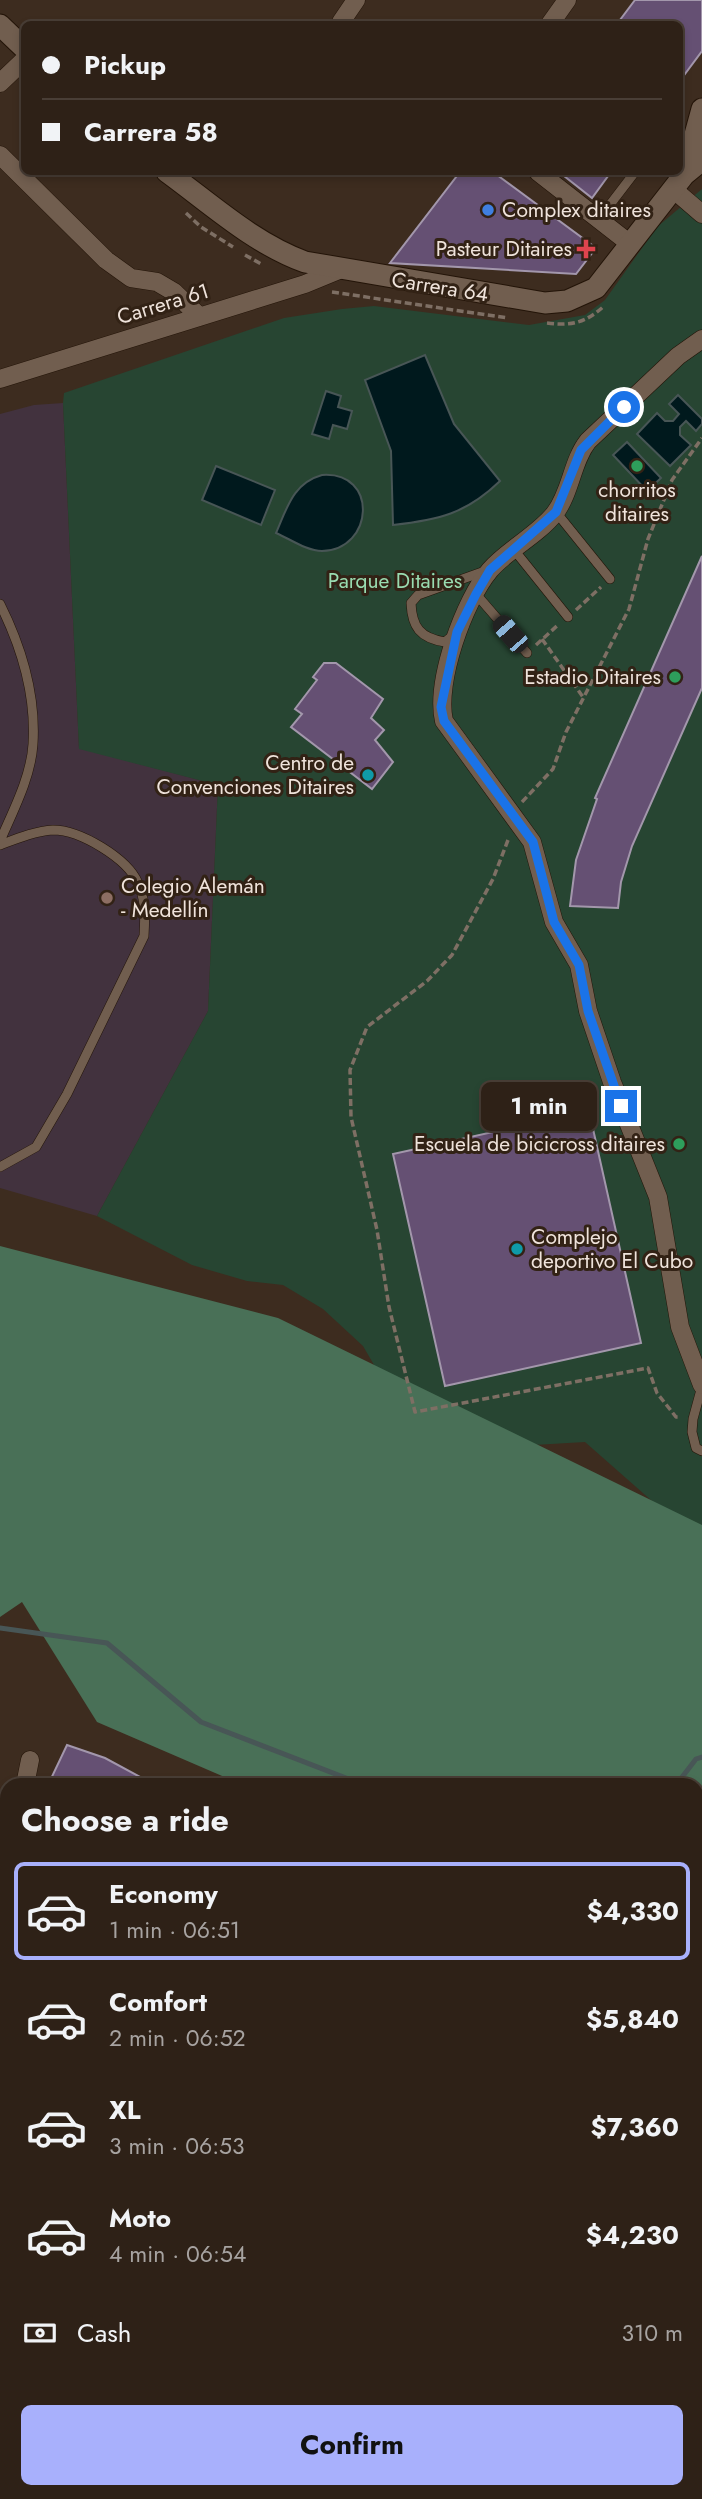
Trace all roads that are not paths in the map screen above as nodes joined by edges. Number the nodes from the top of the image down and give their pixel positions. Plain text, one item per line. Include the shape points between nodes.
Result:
1 (356, 0) edge
2 (567, 0) edge
3 (342, 21) edge
4 (552, 21) edge
5 (0, 25) edge
6 (21, 45) edge
7 (21, 63) edge
8 (0, 83) edge
9 (702, 109) edge
10 (0, 155) edge
11 (702, 160) edge
12 (683, 167) edge
13 (171, 175) edge
14 (545, 175) edge
15 (633, 175) edge
16 (680, 175) edge
17 (678, 182) junction
18 (700, 210) edge
19 (598, 219) junction
20 (629, 243) junction
21 (339, 270) junction
22 (200, 317) junction
23 (702, 339) edge
24 (0, 379) edge
25 (556, 512) junction
26 (515, 551) junction
27 (490, 570) junction
28 (610, 579) dead end
29 (476, 594) junction
30 (0, 604) edge
31 (568, 617) dead end
32 (457, 632) junction
33 (527, 653) dead end
34 (0, 843) edge
35 (0, 1167) edge
36 (702, 1385) edge
37 (702, 1451) edge
38 (30, 1760) dead end
39 (26, 1778) edge

1 - 3 street
2 - 4 street
5 - 6 street
7 - 8 street
9 - 12 street, Carrera 64
10 - 22 street via 106,260 131,278 166,287
11 - 17 street, Carrera 64
13 - 21 street, Carrera 64 via 286,255
14 - 19 street
15 - 19 lane
16 - 17 street, Carrera 64
17 - 18 street
17 - 20 street, Carrera 64
19 - 20 street
20 - 21 street, Carrera 64 via 596,288 567,301 545,303
21 - 22 street, Carrera 61
22 - 24 street, Carrera 61
23 - 25 street via 589,440
25 - 26 street
25 - 28 lane
26 - 27 street
26 - 31 lane
27 - 29 street
27 - 32 lane via 418,595 411,603 412,621 420,632 445,642
29 - 32 street
29 - 33 lane
30 - 34 lane via 18,641 30,682 33,746
32 - 36 street via 441,707 444,721 533,842 554,922 579,965 588,1011 612,1082 658,1197 680,1327
34 - 35 lane via 54,830 96,844 116,856 138,881 146,910 144,936 49,1126 36,1147
36 - 37 lane via 693,1419 696,1448
38 - 39 street

